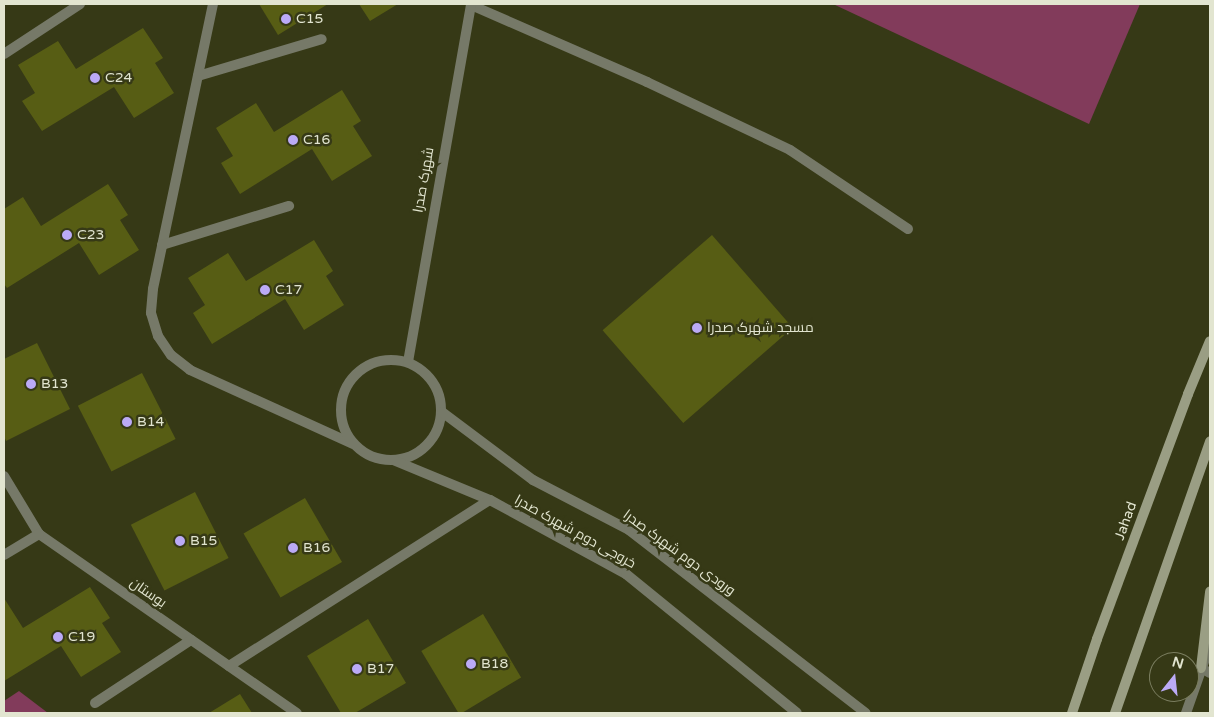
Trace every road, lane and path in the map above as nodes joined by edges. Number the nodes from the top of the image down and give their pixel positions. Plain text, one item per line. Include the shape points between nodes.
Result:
1 (80, 4) edge
2 (213, 4) edge
3 (471, 4) edge
4 (322, 39) dead end
5 (4, 54) edge
6 (198, 76) junction
7 (289, 206) dead end
8 (908, 229) dead end
9 (162, 245) junction
10 (1210, 341) edge
11 (408, 362) junction
12 (442, 412) junction
13 (1210, 441) edge
14 (353, 444) junction
15 (393, 460) junction
16 (4, 476) edge
17 (490, 500) junction
18 (39, 534) junction
19 (4, 555) edge
20 (1210, 592) edge
21 (191, 640) junction
22 (1210, 645) edge
23 (228, 666) junction
24 (1206, 671) edge
25 (95, 703) dead end
26 (297, 713) edge
27 (797, 713) edge
28 (866, 713) edge
29 (1072, 713) edge
30 (1115, 713) edge
31 (1186, 713) edge

1 - 5 street
2 - 6 street
3 - 8 street via 790,150
3 - 11 street, شهرک صدرا
4 - 6 street
6 - 9 street
7 - 9 street
9 - 14 street via 151,313 158,336 171,356 190,370
10 - 29 street, Jahad
11 - 12 street via 432,380 440,395
11 - 14 street via 378,361 353,376 343,395 340,417
12 - 15 street via 438,429 429,444 415,455
12 - 28 street, ورودی دوم شهرک صدرا via 533,480 629,530
13 - 30 street
14 - 15 street via 381,460
15 - 17 street, خروجی دوم شهرک صدرا
16 - 18 street, بوستان
17 - 23 street
17 - 27 street, خروجی دوم شهرک صدرا via 626,574
18 - 19 street
18 - 21 street, بوستان
20 - 24 street
21 - 23 street, بوستان
21 - 25 street
22 - 24 street
23 - 26 street, بوستان
24 - 31 street

